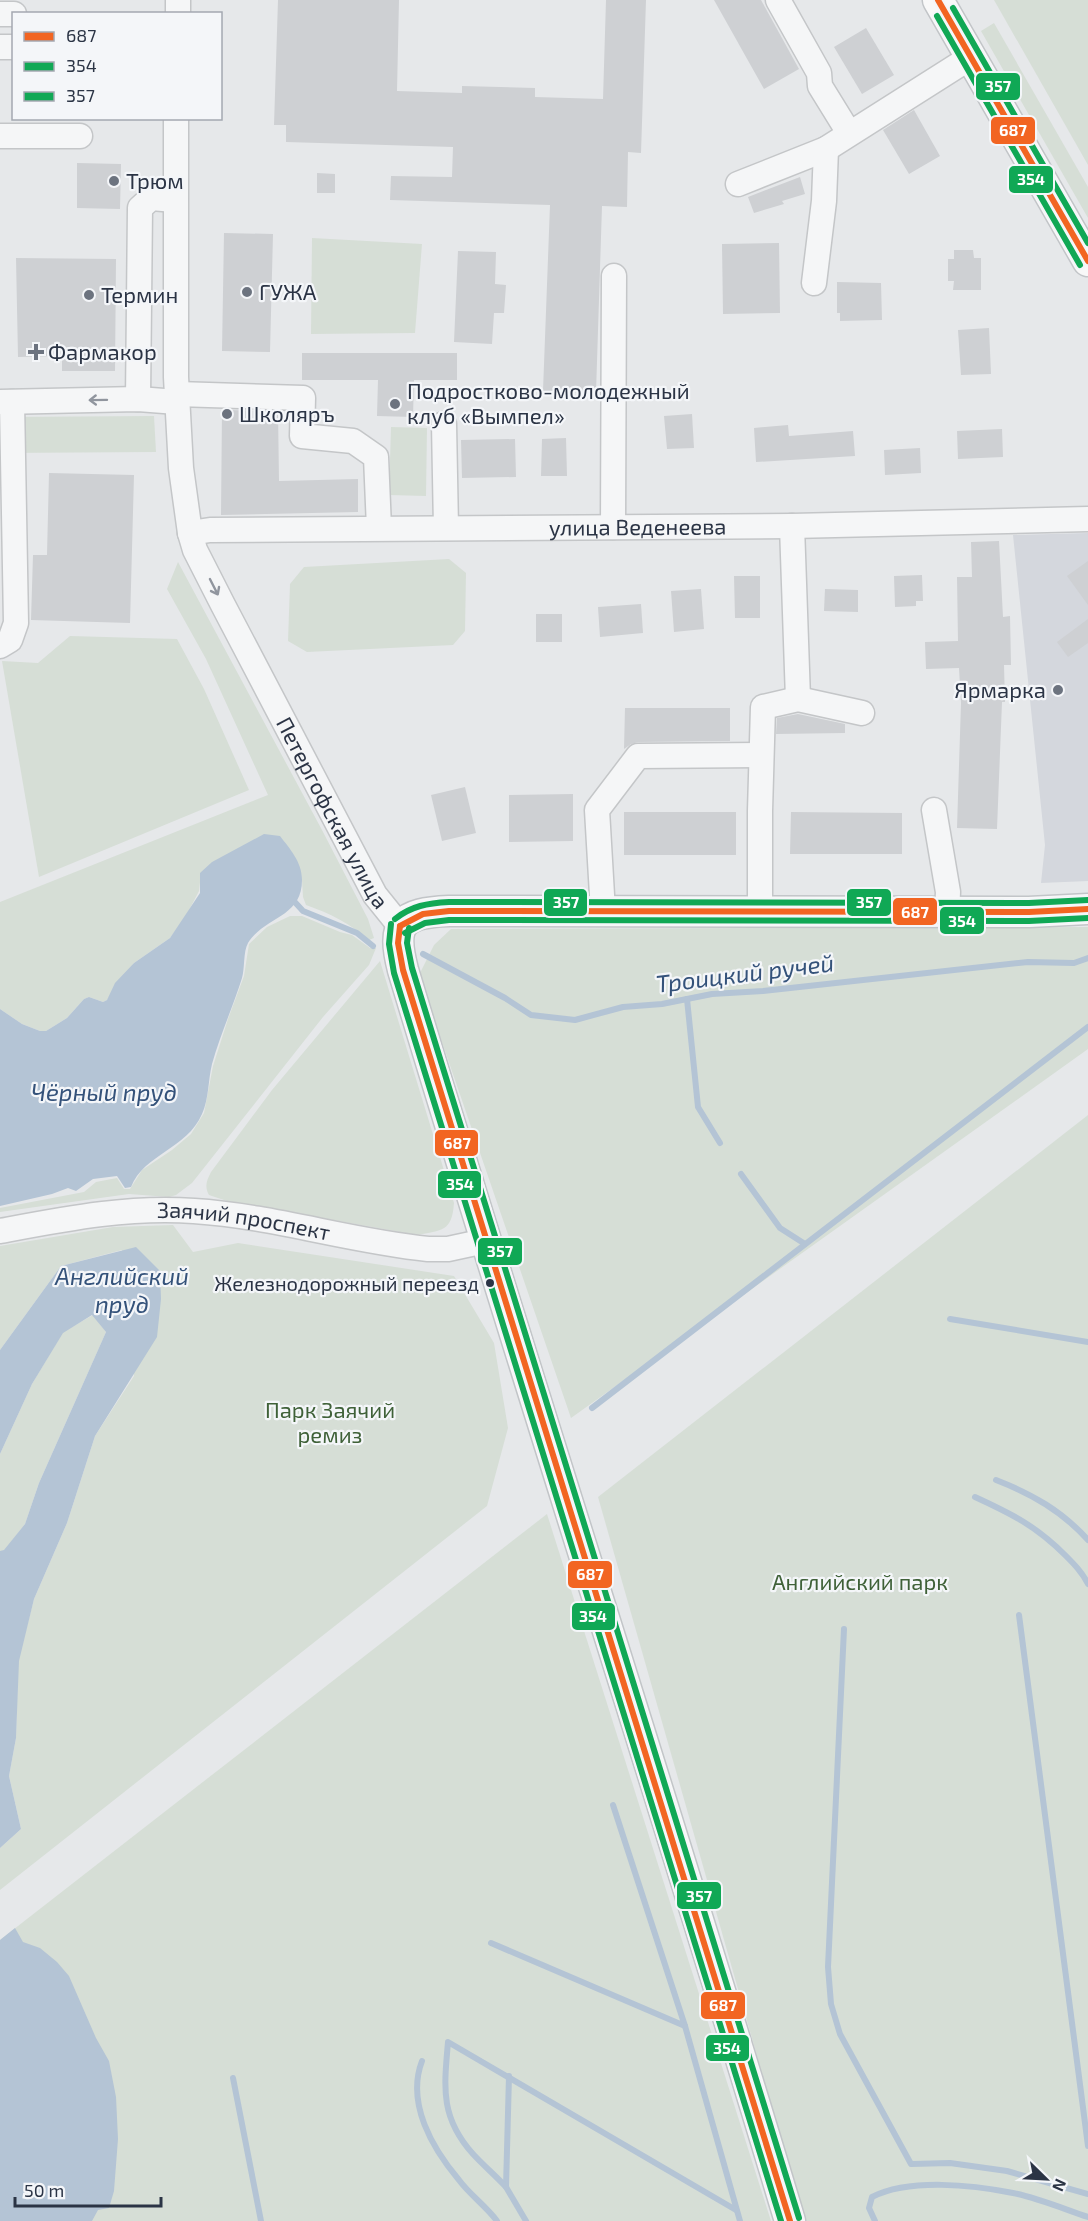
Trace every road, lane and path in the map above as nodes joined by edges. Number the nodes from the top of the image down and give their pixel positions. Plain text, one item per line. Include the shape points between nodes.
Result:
1 (778, 0) edge
2 (948, 4) edge
3 (971, 57) junction
4 (176, 120) edge
5 (849, 133) junction
6 (0, 136) edge
7 (80, 136) dead end
8 (826, 148) junction
9 (738, 184) dead end
10 (175, 200) junction
11 (1088, 261) edge
12 (614, 276) dead end
13 (814, 283) dead end
14 (177, 398) junction
15 (138, 399) junction
16 (6, 402) edge
17 (444, 424) dead end
18 (1088, 519) edge
19 (792, 526) junction
20 (613, 527) junction
21 (379, 528) junction
22 (446, 528) junction
23 (190, 533) junction
24 (0, 646) edge
25 (798, 699) junction
26 (862, 713) dead end
27 (761, 754) junction
28 (934, 810) dead end
29 (1088, 909) edge
30 (760, 911) junction
31 (947, 911) junction
32 (603, 912) junction
33 (400, 926) junction
34 (0, 1231) edge
35 (485, 1241) junction
36 (790, 2221) edge

1 - 5 street via 819,73 820,86
2 - 3 main road
3 - 5 street
3 - 11 main road
4 - 10 street, Петергофская улица
5 - 8 street
6 - 7 street
8 - 9 street
8 - 13 street
10 - 14 street, Петергофская улица
10 - 15 street via 150,198 140,208
12 - 20 street
14 - 15 street
14 - 21 street via 303,398 302,436 353,441 375,457
14 - 23 street, Петергофская улица
15 -> 16 street
16 - 24 street via 16,623 10,640
17 - 22 street
18 - 19 street, улица Веденеева
19 - 20 street, улица Веденеева
19 - 25 street
20 - 22 street, улица Веденеева
21 - 22 street, улица Веденеева
21 - 23 street, улица Веденеева
23 -> 33 street, Петергофская улица via 223,605 375,895
25 - 26 street
25 - 27 street via 763,707
27 - 30 street
27 - 32 street via 638,756 597,810
28 - 31 street via 948,892
29 - 31 main road
30 - 31 main road
30 - 32 main road
32 - 33 main road via 426,912
33 - 35 main road, Петергофская улица via 398,950
34 - 35 street, Заячий проспект via 113,1212 162,1209 225,1213 428,1249
35 - 36 main road, Петергофская улица

